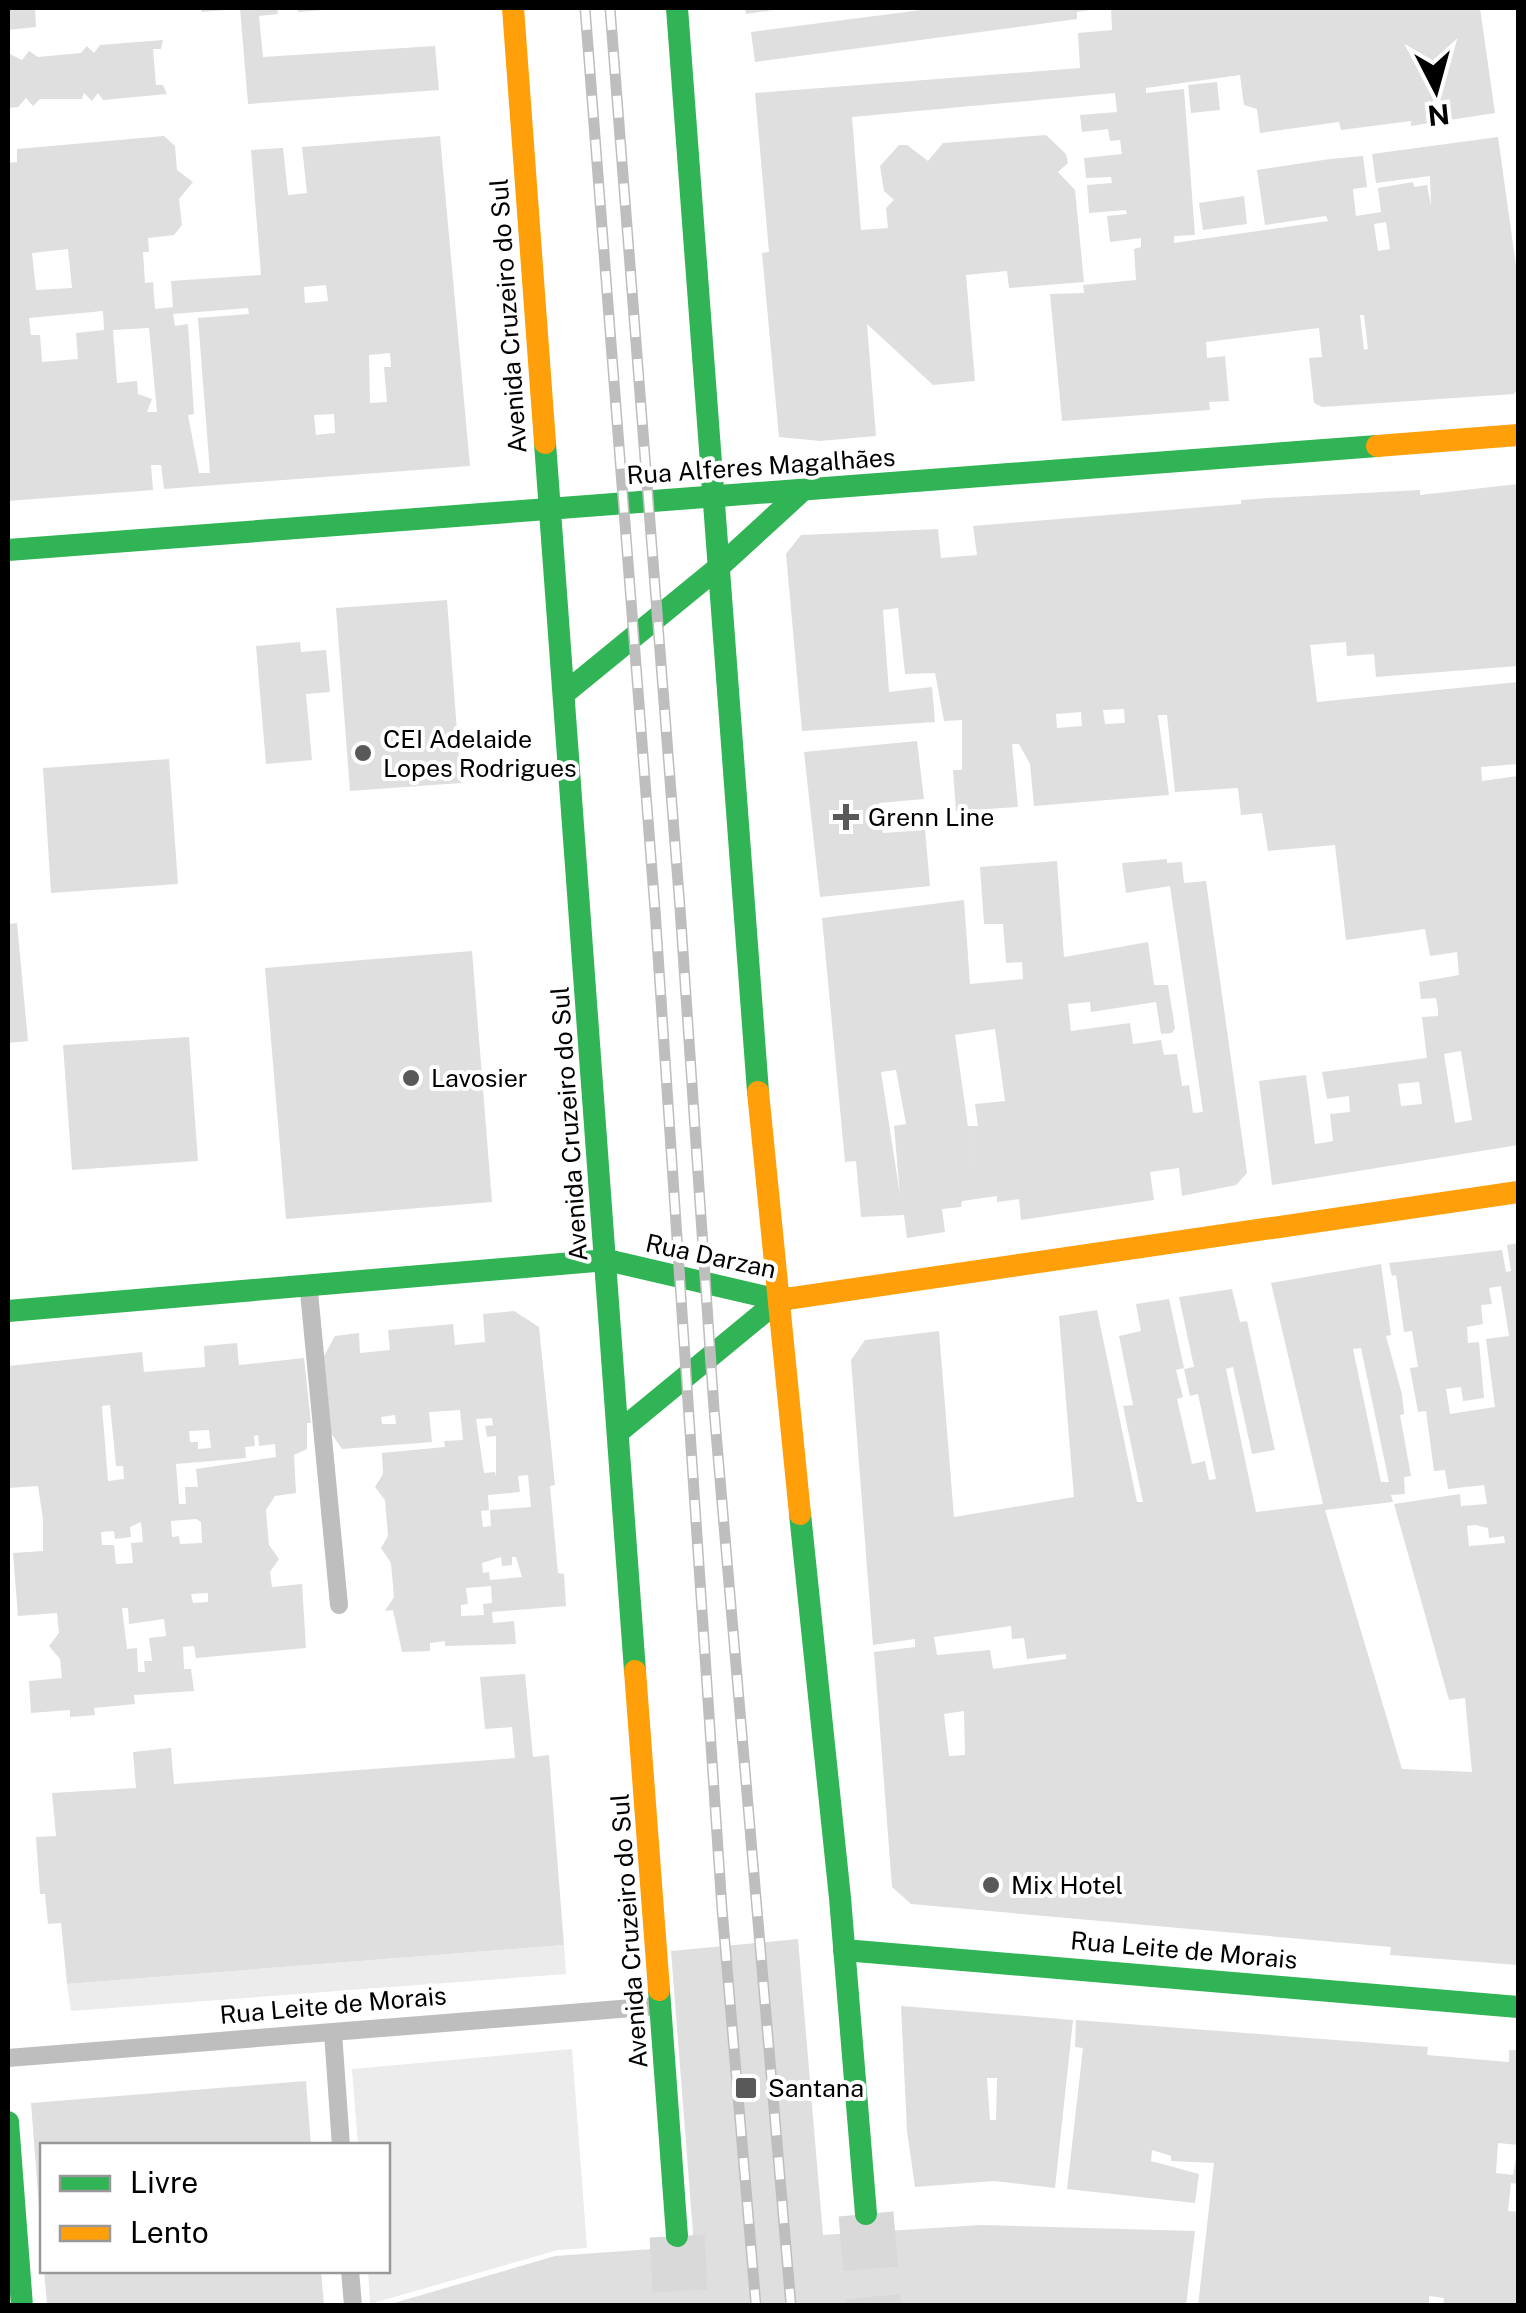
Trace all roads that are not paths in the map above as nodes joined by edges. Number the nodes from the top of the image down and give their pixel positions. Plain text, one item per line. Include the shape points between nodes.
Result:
1 (512, 8) edge
2 (676, 8) edge
3 (1518, 436) edge
4 (802, 490) junction
5 (713, 498) junction
6 (550, 508) junction
7 (8, 550) edge
8 (718, 567) junction
9 (564, 692) junction
10 (1518, 1192) edge
11 (607, 1260) junction
12 (308, 1286) junction
13 (779, 1300) junction
14 (8, 1311) edge
15 (620, 1430) junction
16 (339, 1605) dead end
17 (844, 1950) junction
18 (662, 2005) junction
19 (1518, 2007) edge
20 (332, 2034) junction
21 (8, 2058) edge
22 (8, 2122) edge
23 (341, 2143) edge
24 (866, 2214) tunnel mouth
25 (676, 2236) tunnel mouth
26 (350, 2273) edge
27 (22, 2306) edge
28 (353, 2306) edge

1 - 6 main road, Avenida Cruzeiro do Sul
2 - 5 main road
3 - 4 main road, Rua Alferes Magalhães
4 - 5 main road, Rua Alferes Magalhães
4 - 8 main road
5 - 6 main road, Rua Alferes Magalhães
5 - 8 main road
6 - 7 main road, Rua Alferes Magalhães
6 - 9 main road, Avenida Cruzeiro do Sul
8 - 9 main road
8 - 13 main road
9 - 11 main road, Avenida Cruzeiro do Sul
10 - 13 main road, Rua Darzan
11 - 12 main road, Rua Darzan
11 - 13 main road, Rua Darzan
11 - 15 main road, Avenida Cruzeiro do Sul
12 - 14 main road, Rua Darzan
12 - 16 lane
13 - 15 main road
13 - 17 main road
15 - 18 main road, Avenida Cruzeiro do Sul
17 - 19 main road, Rua Leite de Morais
17 - 24 main road
18 - 20 lane, Rua Leite de Morais
18 - 25 main road, Avenida Cruzeiro do Sul
20 - 21 lane, Rua Leite de Morais
20 - 23 lane
22 - 27 main road
26 - 28 lane

